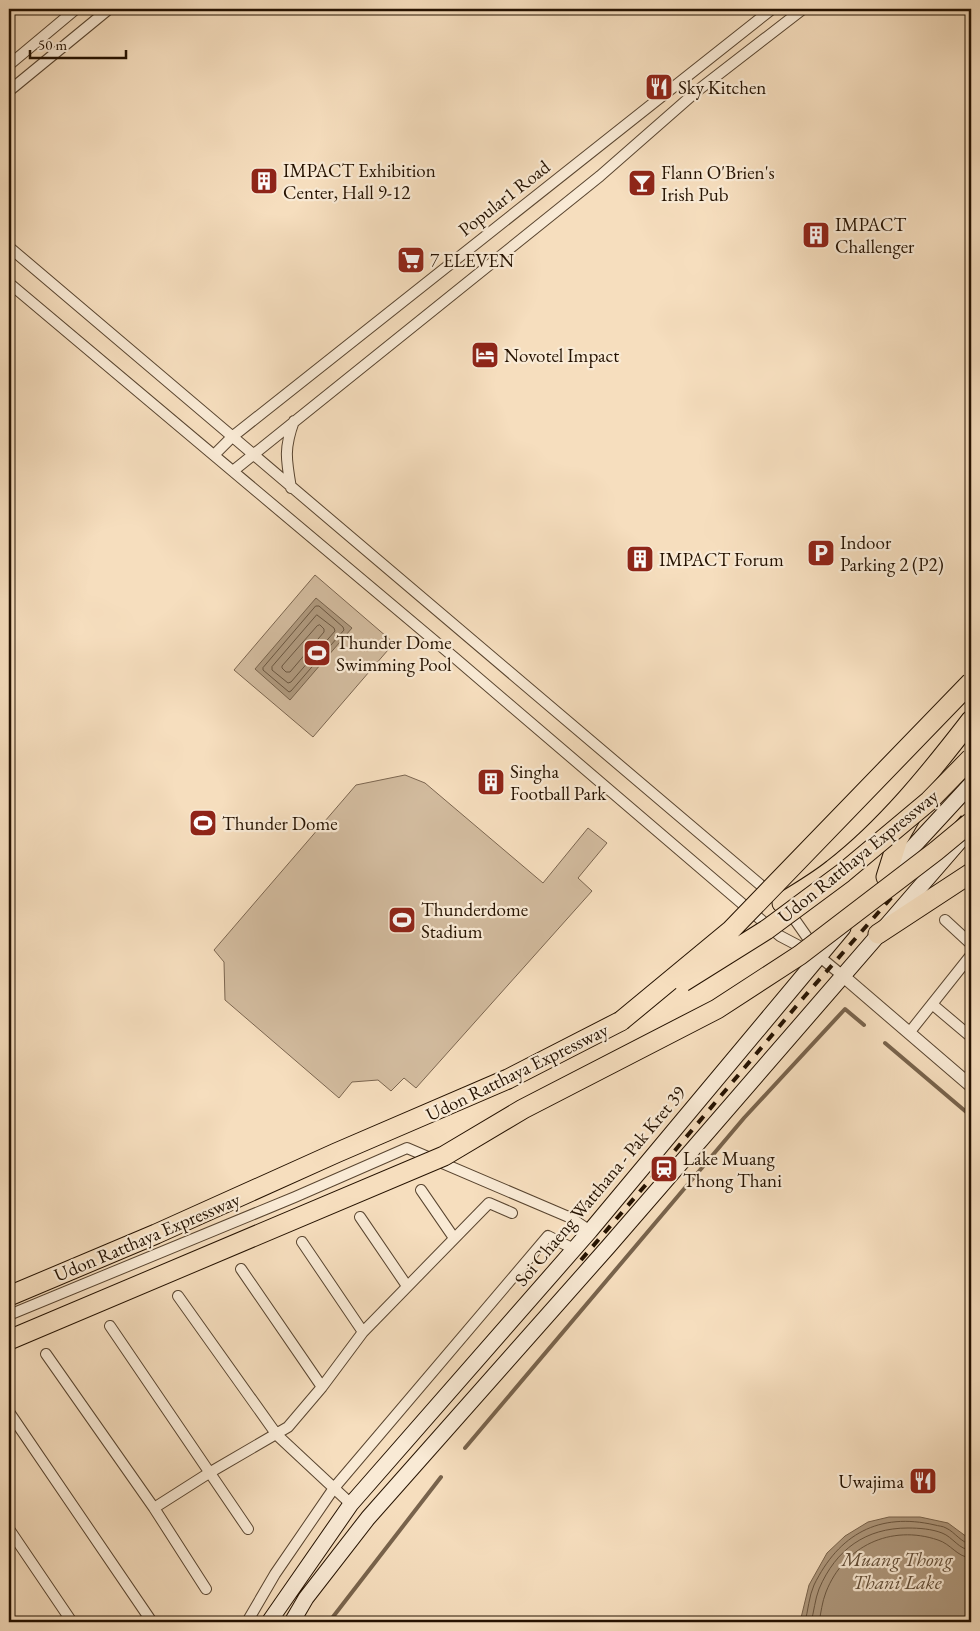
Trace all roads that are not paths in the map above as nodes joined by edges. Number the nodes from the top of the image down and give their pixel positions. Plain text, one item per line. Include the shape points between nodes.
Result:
1 (76, 9) edge
2 (109, 9) edge
3 (772, 9) edge
4 (803, 9) edge
5 (9, 65) edge
6 (9, 91) edge
7 (9, 247) edge
8 (9, 283) edge
9 (294, 420) junction
10 (232, 437) junction
11 (214, 454) junction
12 (252, 454) junction
13 (233, 471) junction
14 (291, 488) junction
15 (971, 682) edge
16 (971, 720) edge
17 (971, 758) edge
18 (937, 764) junction
19 (971, 784) edge
20 (971, 822) edge
21 (971, 828) edge
22 (971, 873) edge
23 (886, 877) junction
24 (782, 903) junction
25 (945, 920) dead end
26 (878, 934) junction
27 (971, 944) edge
28 (971, 955) edge
29 (820, 957) junction
30 (843, 976) junction
31 (932, 1004) junction
32 (621, 1022) junction
33 (910, 1033) junction
34 (971, 1037) edge
35 (971, 1086) edge
36 (421, 1190) dead end
37 (512, 1213) dead end
38 (360, 1217) dead end
39 (590, 1231) junction
40 (454, 1238) junction
41 (302, 1242) dead end
42 (574, 1249) junction
43 (241, 1269) dead end
44 (407, 1286) junction
45 (9, 1296) edge
46 (178, 1296) dead end
47 (9, 1315) edge
48 (110, 1326) dead end
49 (363, 1332) junction
50 (9, 1340) edge
51 (46, 1354) dead end
52 (322, 1387) junction
53 (9, 1412) edge
54 (277, 1435) junction
55 (210, 1473) junction
56 (334, 1488) junction
57 (351, 1504) junction
58 (154, 1508) junction
59 (9, 1529) edge
60 (248, 1529) dead end
61 (206, 1589) dead end
62 (72, 1622) edge
63 (152, 1622) edge
64 (247, 1622) edge
65 (269, 1622) edge
66 (292, 1622) edge

1 - 5 street
2 - 6 street
3 - 10 street, Popular1 Road
4 - 9 street via 697,91 600,176
7 - 10 street
8 - 11 street
9 - 12 street
9 - 14 street via 287,439 286,456
10 - 11 street, Popular1 Road
10 - 12 street
11 - 13 street
12 - 13 street
12 - 14 street
13 - 29 street via 780,936
14 - 24 street
15 - 32 highway, bridge via 731,930
16 - 18 highway
17 - 32 highway, Udon Ratthaya Expressway, bridge via 930,800 835,878 766,930
18 - 23 highway via 898,840
18 - 24 highway via 885,822 833,869
19 - 23 main road, Soi Chaeng Watthana - Pak Kret 39
20 - 50 highway, Udon Ratthaya Expressway, bridge via 800,955 725,1003 523,1109 444,1156
21 - 26 main road
22 - 26 highway
23 - 29 main road, Soi Chaeng Watthana - Pak Kret 39
24 - 29 street
25 - 27 street
26 - 30 main road
28 - 31 street
29 - 30 street
29 - 39 main road, Soi Chaeng Watthana - Pak Kret 39
30 - 33 street
30 - 66 main road via 368,1518 306,1598
31 - 33 street
31 - 34 street
32 - 45 highway, Udon Ratthaya Expressway via 508,1079
33 - 35 street
36 - 40 street
37 - 40 street via 489,1203
38 - 44 street
39 - 42 main road, Soi Chaeng Watthana - Pak Kret 39
39 - 47 street via 571,1218 407,1148
40 - 44 street
41 - 49 street
42 - 56 street via 548,1236
42 - 57 main road, Soi Chaeng Watthana - Pak Kret 39
43 - 52 street
44 - 49 street
46 - 54 street
48 - 55 street
49 - 52 street
51 - 58 street
52 - 54 street via 288,1427
53 - 63 street
54 - 55 street
54 - 56 street
55 - 58 street
55 - 60 street
56 - 57 street
56 - 64 street via 275,1574
57 - 65 main road, Soi Chaeng Watthana - Pak Kret 39
58 - 61 street
59 - 62 street

